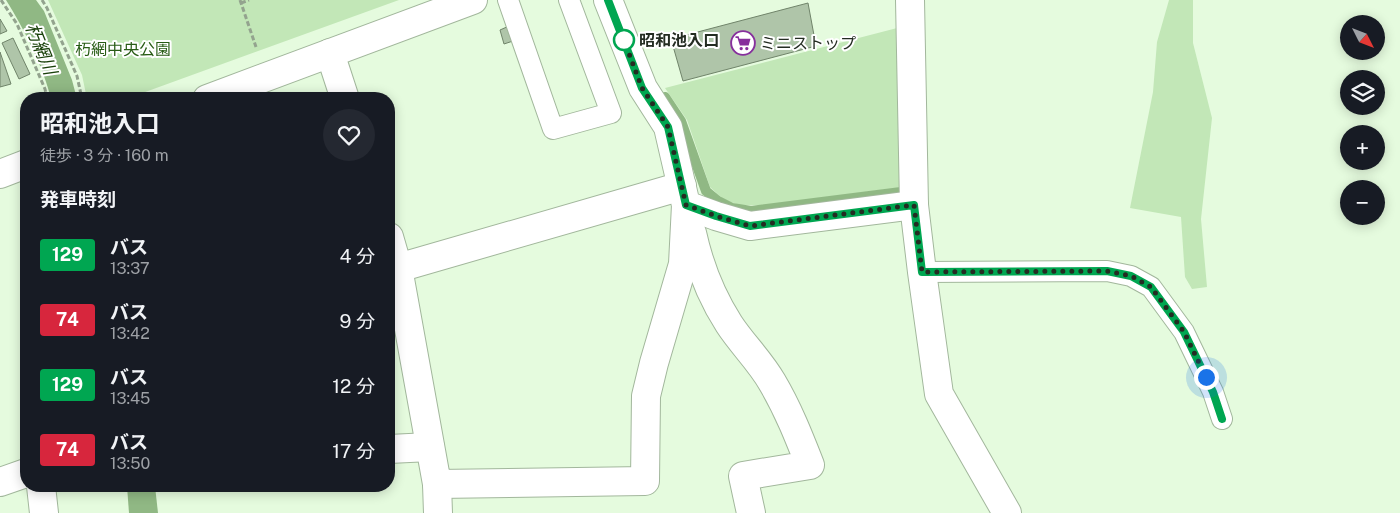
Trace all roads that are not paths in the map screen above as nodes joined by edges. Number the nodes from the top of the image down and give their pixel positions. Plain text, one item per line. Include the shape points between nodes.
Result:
1 (473, 0) edge
2 (508, 0) edge
3 (569, 0) edge
4 (608, 0) edge
5 (910, 0) edge
6 (330, 53) junction
7 (227, 92) edge
8 (343, 92) edge
9 (20, 166) edge
10 (0, 174) edge
11 (684, 196) junction
12 (914, 205) junction
13 (395, 269) edge
14 (922, 272) junction
15 (395, 274) edge
16 (1222, 419) dead end
17 (430, 447) junction
18 (395, 449) edge
19 (20, 474) edge
20 (0, 482) edge
21 (437, 484) junction
22 (42, 492) edge
23 (44, 513) edge
24 (438, 513) edge
25 (752, 513) edge
26 (1007, 513) edge

1 - 6 street
2 - 3 lane via 553,129 611,113
4 - 11 street via 642,88 668,127
5 - 12 street
6 - 7 street
6 - 8 street
9 - 10 street
11 - 12 street via 716,216 750,226
11 - 13 street
11 - 21 street via 683,264 646,396 645,481
11 - 25 street via 698,262 717,302 771,380 818,467 743,476
12 - 14 street
14 - 16 lane via 1107,271 1131,276 1151,287 1184,332 1213,392
14 - 26 street via 939,394
15 - 17 street
17 - 18 street
17 - 21 street
19 - 20 street
21 - 24 street
22 - 23 street

